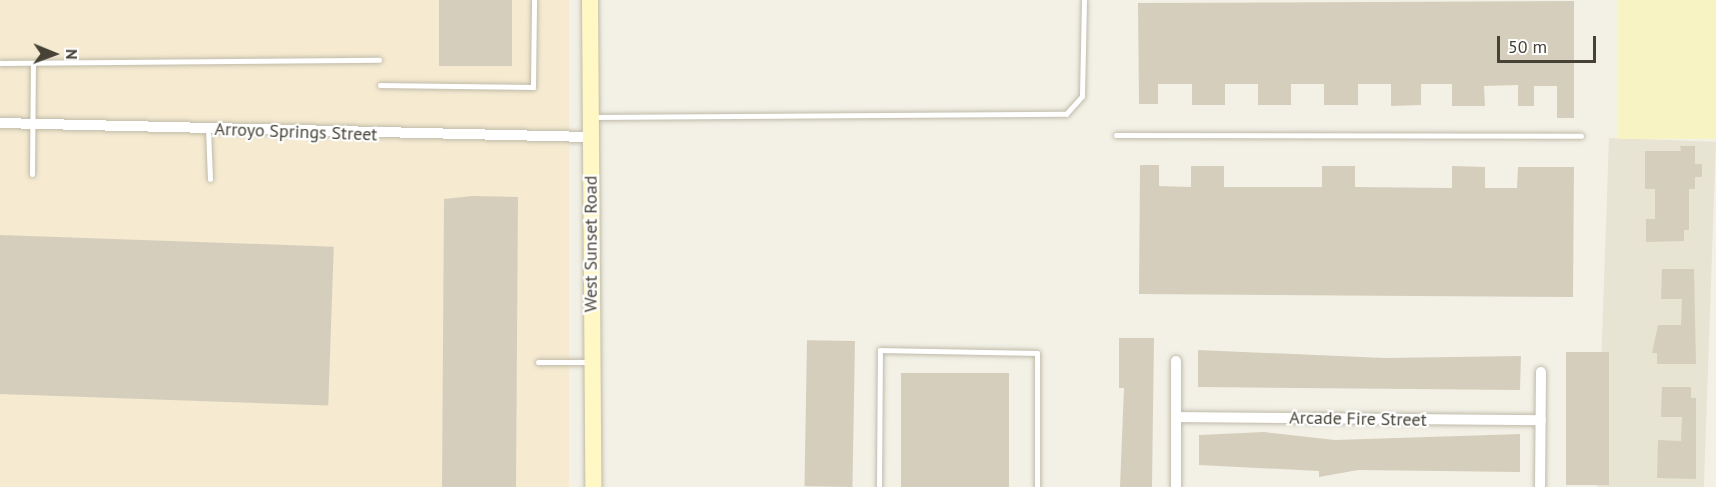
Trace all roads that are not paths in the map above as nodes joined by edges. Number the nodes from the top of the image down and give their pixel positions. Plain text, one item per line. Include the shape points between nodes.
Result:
1 (534, 0) edge
2 (590, 0) edge
3 (1084, 0) edge
4 (380, 60) dead end
5 (0, 63) edge
6 (33, 63) junction
7 (380, 85) dead end
8 (591, 117) junction
9 (0, 123) edge
10 (33, 124) junction
11 (208, 129) junction
12 (1116, 135) dead end
13 (1581, 136) dead end
14 (591, 137) junction
15 (32, 174) dead end
16 (210, 179) dead end
17 (1176, 361) dead end
18 (538, 362) dead end
19 (590, 362) junction
20 (1541, 372) dead end
21 (1176, 417) junction
22 (1541, 420) junction
23 (593, 487) edge
24 (879, 487) edge
25 (1037, 487) edge
26 (1176, 487) edge
27 (1540, 487) edge

1 - 7 lane via 533,87
2 - 8 main road, West Sunset Road
3 - 8 lane via 1082,96 1066,114
4 - 6 lane
5 - 6 lane
6 - 10 lane
8 - 14 main road, West Sunset Road
9 - 10 street, Arroyo Springs Street
10 - 11 street, Arroyo Springs Street
10 - 15 lane
11 - 14 street, Arroyo Springs Street
11 - 16 lane
12 - 13 lane
14 - 19 main road, West Sunset Road
17 - 21 street
18 - 19 lane
19 - 23 main road, West Sunset Road
20 - 22 street
21 - 22 street, Arcade Fire Street
21 - 26 street
22 - 27 street
24 - 25 lane via 880,350 1037,353

